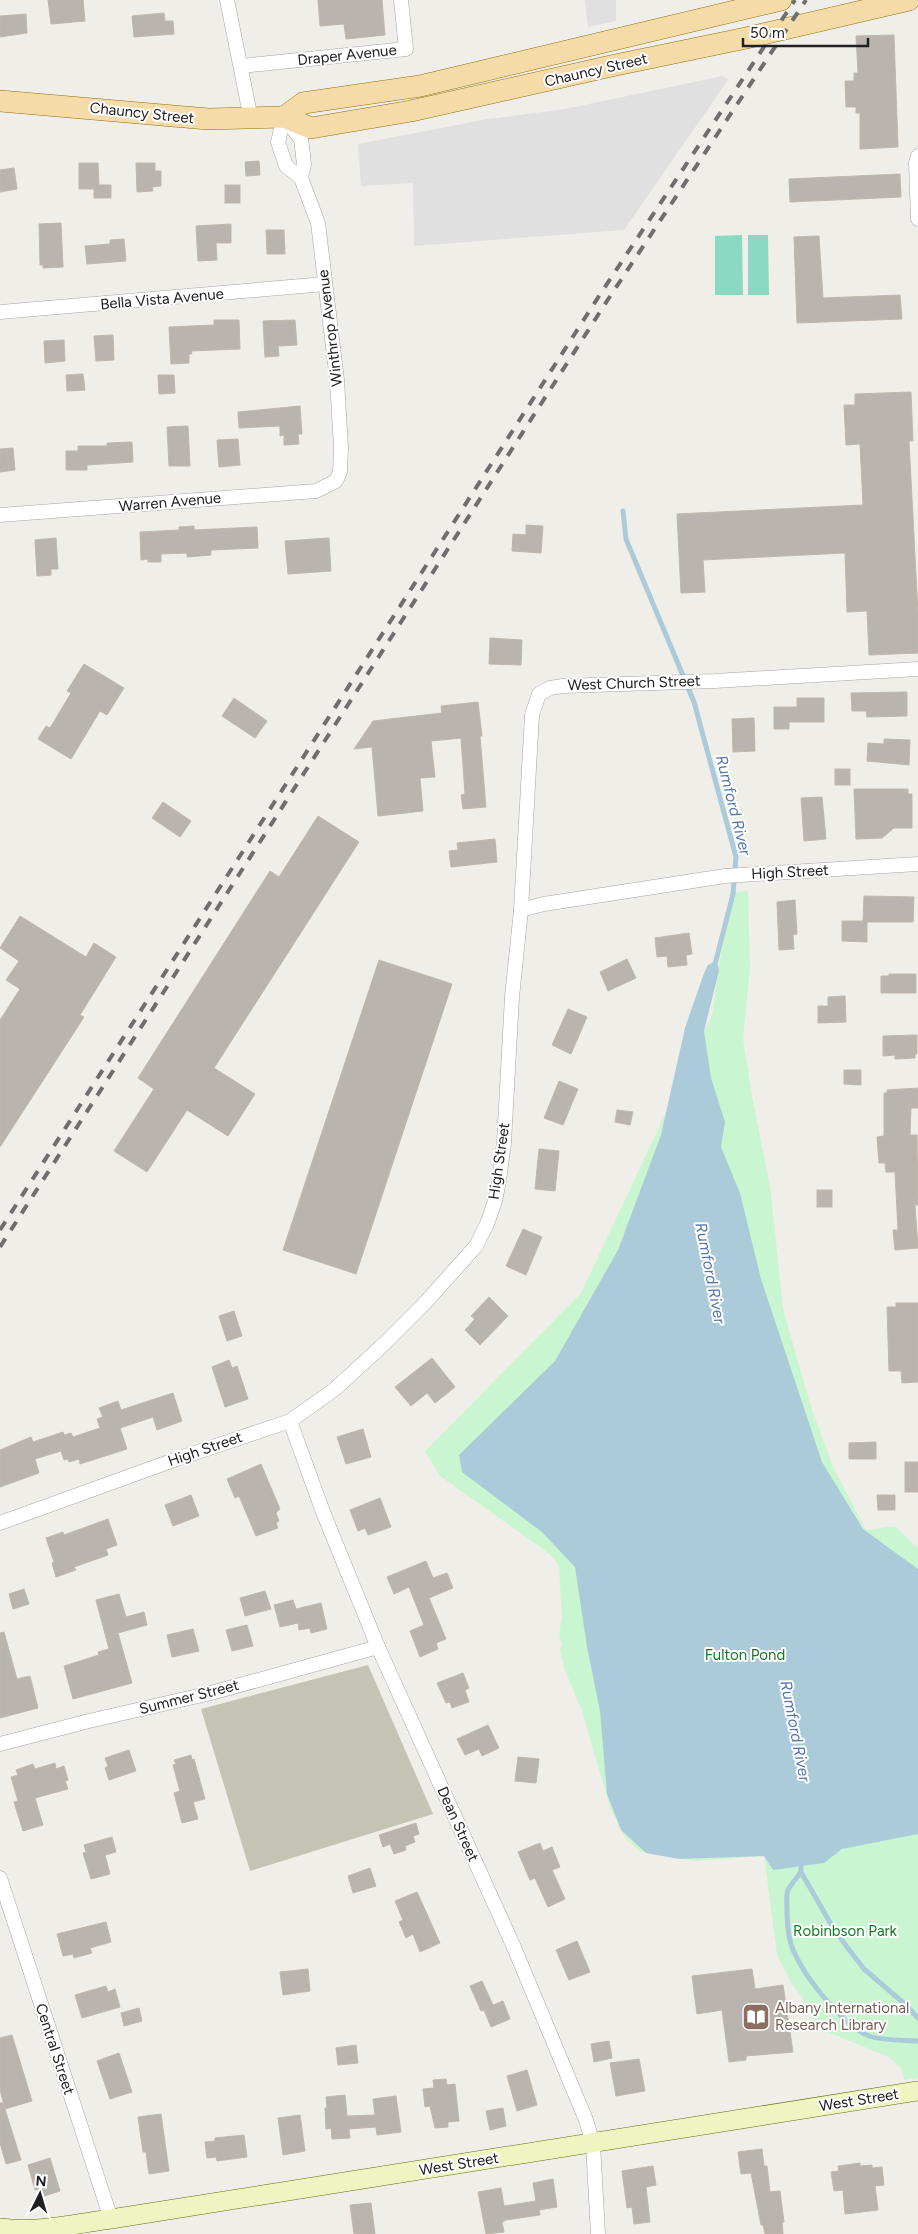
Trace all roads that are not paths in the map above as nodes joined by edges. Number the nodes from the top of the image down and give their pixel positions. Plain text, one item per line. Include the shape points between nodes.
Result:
1 (227, 0) edge
2 (401, 0) edge
3 (781, 0) edge
4 (909, 0) edge
5 (241, 66) junction
6 (0, 101) edge
7 (284, 116) junction
8 (251, 119) junction
9 (918, 156) edge
10 (301, 178) junction
11 (918, 219) edge
12 (325, 284) junction
13 (0, 312) edge
14 (337, 480) joint
15 (0, 515) edge
16 (918, 670) edge
17 (918, 864) edge
18 (521, 910) junction
19 (290, 1421) junction
20 (0, 1523) edge
21 (378, 1647) junction
22 (0, 1744) edge
23 (0, 1878) edge
24 (918, 2090) edge
25 (593, 2144) junction
26 (111, 2219) junction
27 (0, 2228) edge
28 (598, 2234) edge

1 - 5 street
2 - 5 street, Draper Avenue via 406,49
3 - 7 main road, Chauncy Street via 420,86 303,103
4 - 7 main road, Chauncy Street via 377,118 311,128
5 - 8 street
6 - 8 main road, Chauncy Street via 208,119
7 - 8 main road, Chauncy Street
7 - 10 street, Winthrop Avenue via 301,139 304,164
7 - 10 street, Winthrop Avenue via 278,142 286,166
9 - 11 street
10 - 12 street, Winthrop Avenue via 318,223
12 - 13 street, Bella Vista Avenue
12 - 14 street, Winthrop Avenue via 337,380 341,448
14 - 15 street, Warren Avenue via 316,491
16 - 18 street, West Church Street via 563,686 539,694 532,715
17 - 18 street, High Street via 725,876
18 - 19 street, High Street via 512,997 504,1143 495,1201 487,1224 476,1246 384,1344 335,1389
19 - 20 street, High Street
19 - 21 street, Dean Street
21 - 22 street, Summer Street via 211,1693
21 - 25 street, Dean Street via 567,2071
23 - 26 street, Central Street
24 - 25 main road, West Street
25 - 26 main road, West Street
25 - 28 street, Dean Street
26 - 27 main road, West Street via 50,2228

